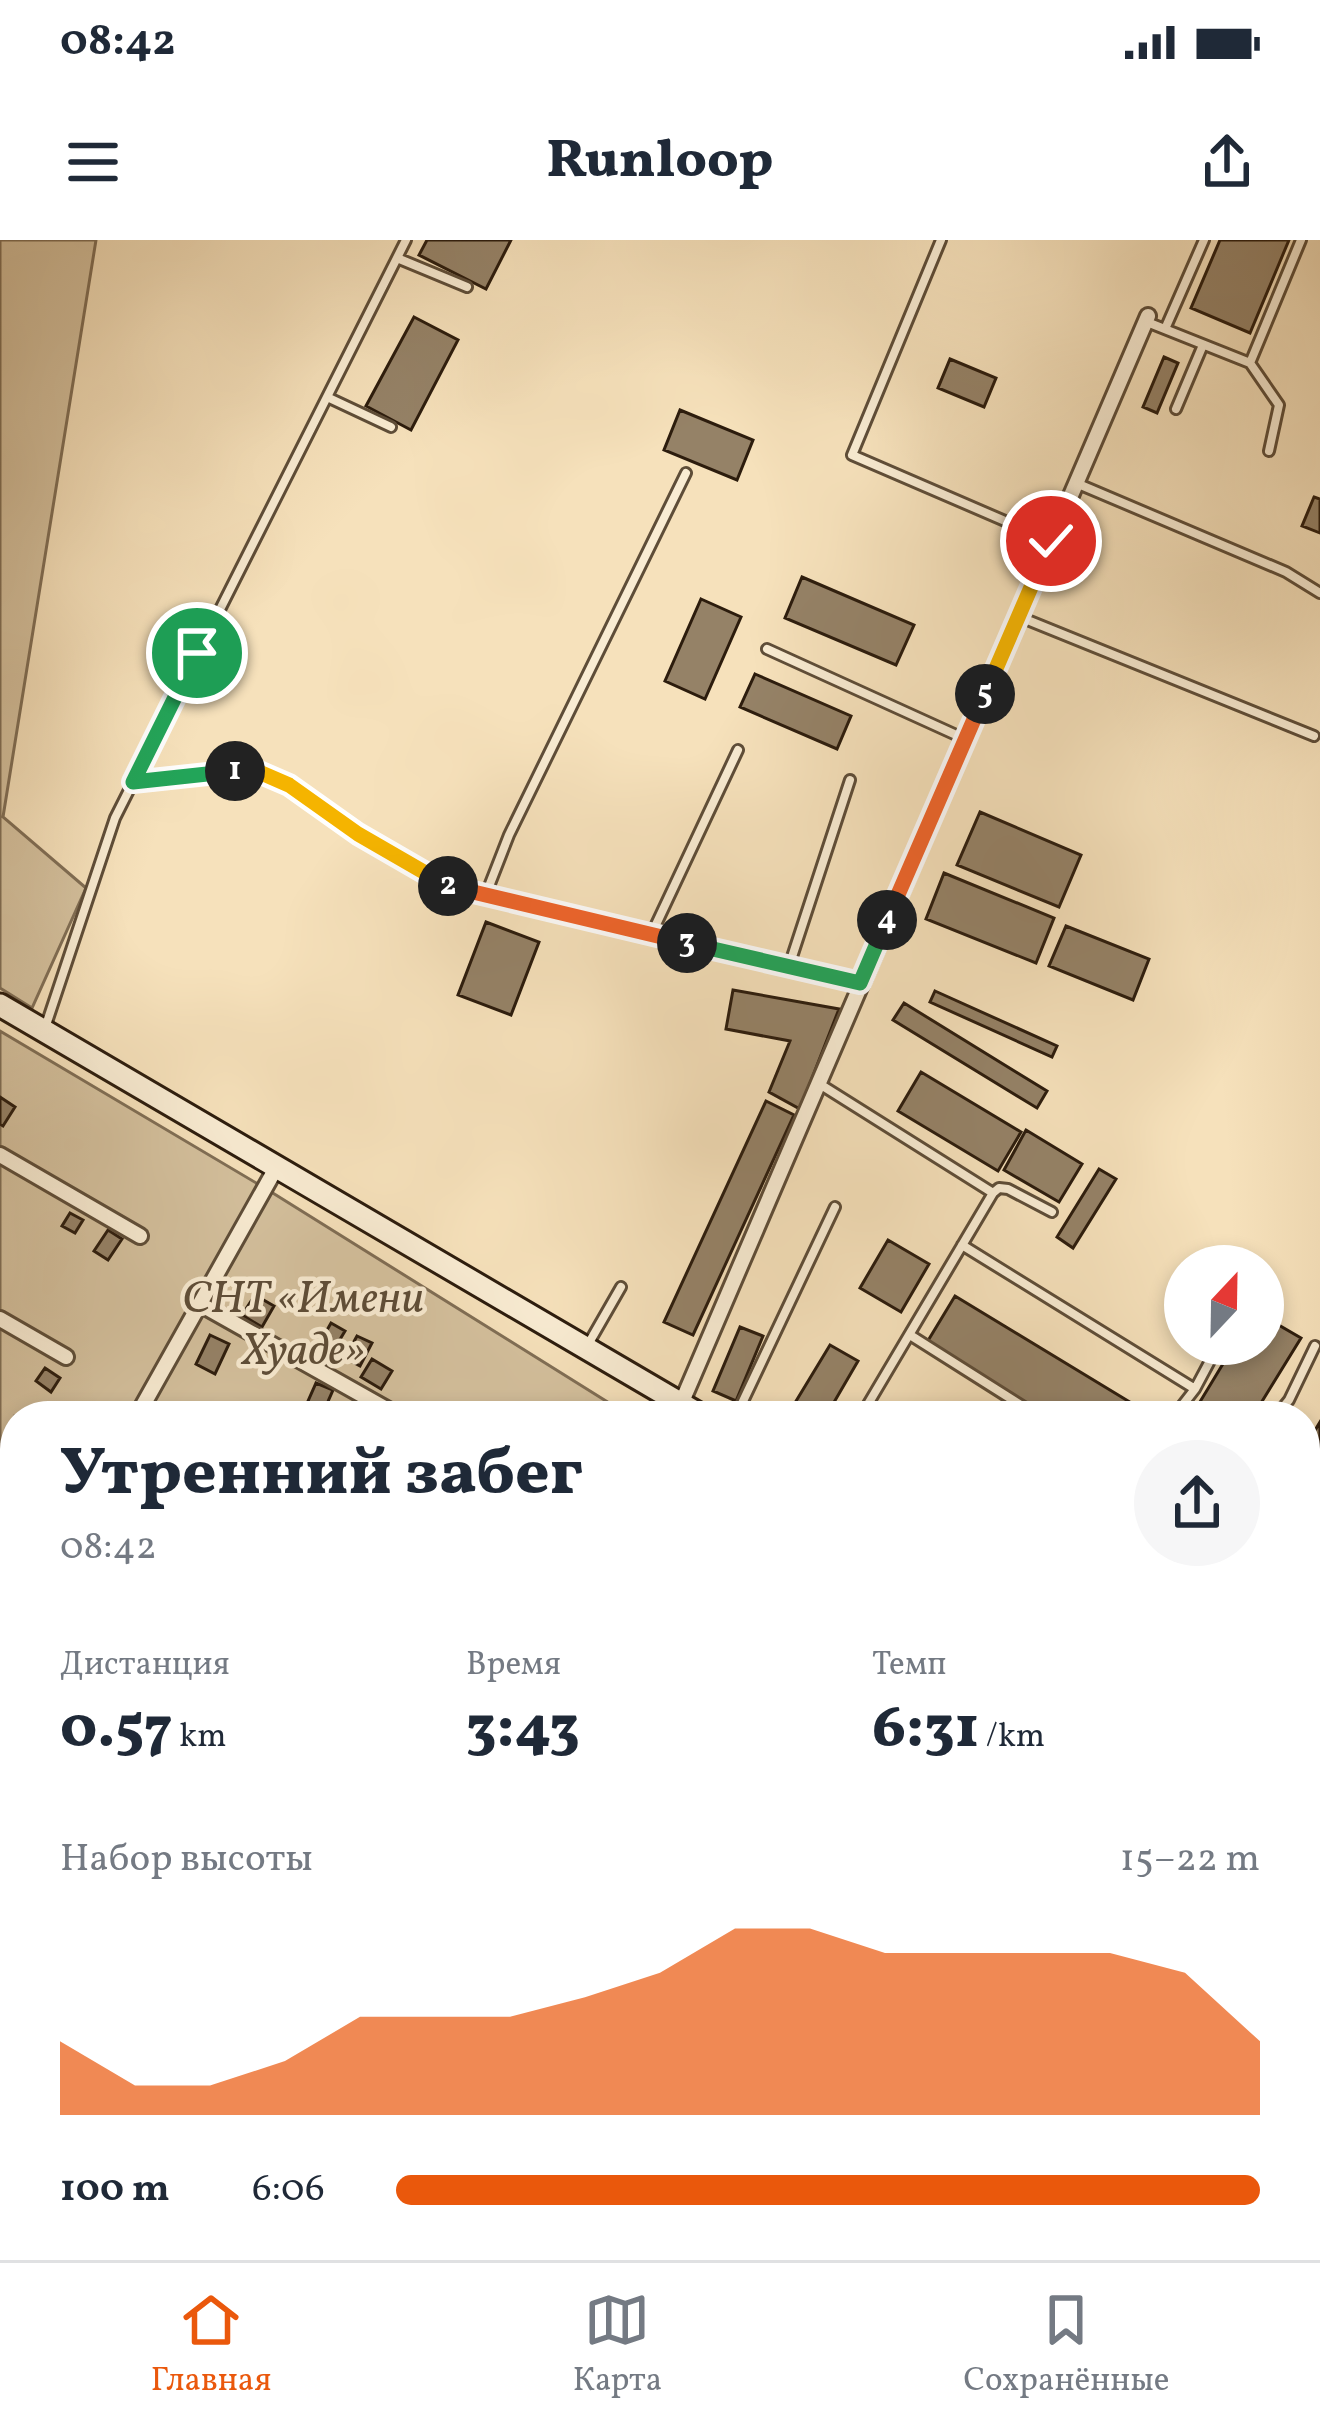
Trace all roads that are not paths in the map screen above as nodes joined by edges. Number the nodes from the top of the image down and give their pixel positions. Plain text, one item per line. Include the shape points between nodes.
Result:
1 (406, 240) edge
2 (941, 240) edge
3 (1204, 240) edge
4 (1300, 240) edge
5 (397, 258) junction
6 (467, 287) dead end
7 (1146, 319) joint
8 (1165, 329) junction
9 (1203, 344) junction
10 (1250, 363) junction
11 (326, 397) junction
12 (1176, 409) dead end
13 (391, 427) dead end
14 (1269, 451) dead end
15 (686, 473) dead end
16 (1076, 483) junction
17 (1051, 541) junction
18 (1320, 593) edge
19 (1018, 616) junction
20 (767, 649) dead end
21 (1314, 736) dead end
22 (965, 739) junction
23 (738, 750) dead end
24 (850, 780) dead end
25 (133, 782) junction
26 (441, 885) joint
27 (486, 895) junction
28 (652, 934) junction
29 (788, 966) junction
30 (860, 983) junction
31 (0, 1005) edge
32 (44, 1030) junction
33 (818, 1083) junction
34 (0, 1155) edge
35 (276, 1168) junction
36 (993, 1193) junction
37 (835, 1207) dead end
38 (1052, 1212) dead end
39 (140, 1236) dead end
40 (962, 1245) junction
41 (621, 1287) dead end
42 (200, 1304) junction
43 (0, 1319) edge
44 (910, 1335) junction
45 (1315, 1346) dead end
46 (586, 1348) junction
47 (66, 1357) dead end
48 (1208, 1365) edge
49 (1195, 1389) junction
50 (145, 1401) edge
51 (372, 1401) edge
52 (676, 1401) edge
53 (682, 1401) edge
54 (743, 1401) edge
55 (870, 1401) edge
56 (1014, 1401) edge
57 (1186, 1401) edge
58 (1288, 1401) edge

1 - 5 lane
2 - 17 lane via 852,455
3 - 8 lane
4 - 10 lane
5 - 6 lane
5 - 11 lane
7 - 8 lane
7 - 16 street
8 - 9 lane
9 - 10 lane
9 - 12 lane
10 - 14 lane via 1279,405
11 - 13 lane
11 - 25 lane
15 - 27 lane
16 - 17 street
16 - 18 lane
17 - 19 street
19 - 21 lane
19 - 22 street
20 - 22 lane
22 - 30 street
23 - 28 lane
24 - 29 lane
25 - 26 lane via 252,769
25 - 32 lane
26 - 27 street
27 - 28 street
28 - 29 street
29 - 30 street
30 - 33 street
31 - 32 street
32 - 35 street
33 - 36 lane
33 - 53 street
34 - 39 street
35 - 42 street
35 - 46 street
36 - 38 lane via 1008,1189
36 - 40 lane
37 - 54 lane
40 - 44 lane
40 - 49 lane
41 - 46 lane
42 - 50 street
42 - 51 street
43 - 47 street
44 - 55 lane
44 - 56 lane
45 - 58 lane
46 - 52 street
48 - 49 lane
49 - 57 lane

